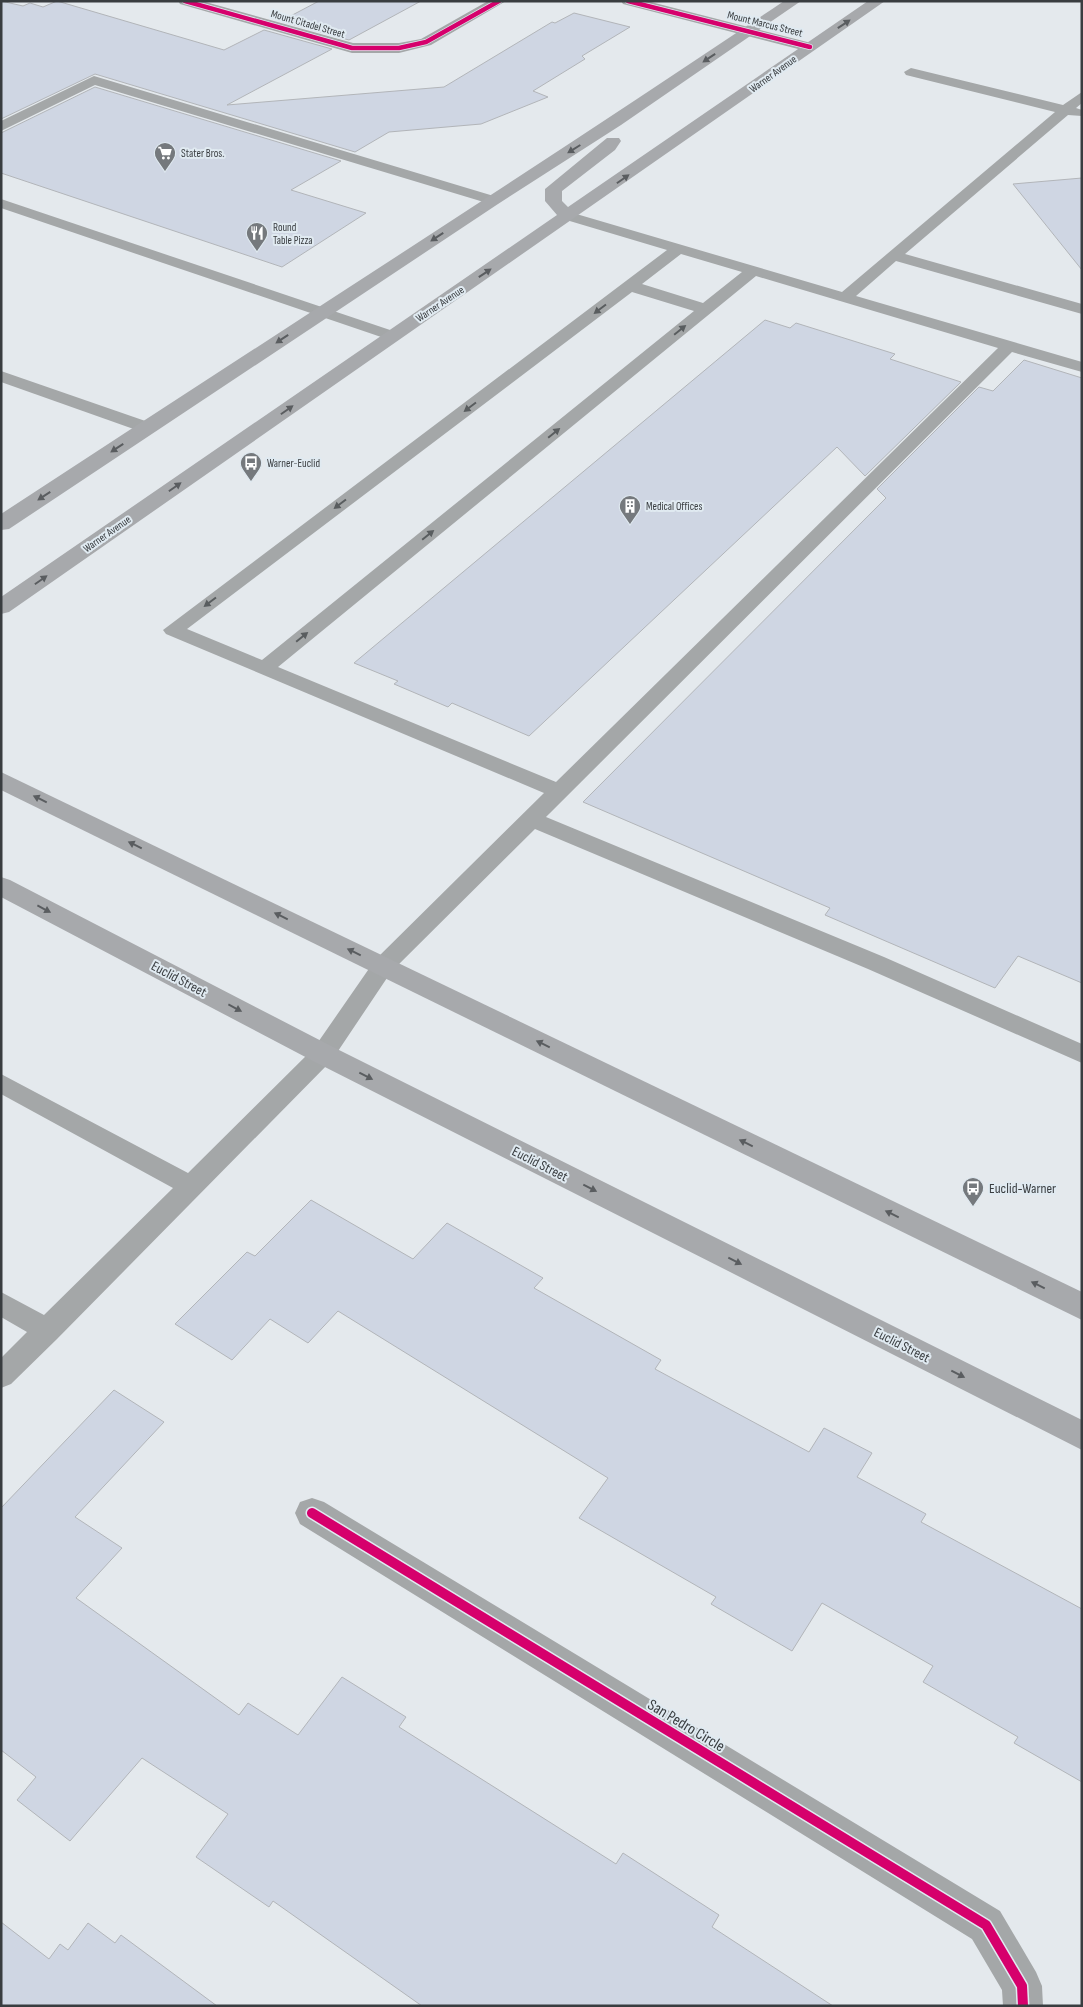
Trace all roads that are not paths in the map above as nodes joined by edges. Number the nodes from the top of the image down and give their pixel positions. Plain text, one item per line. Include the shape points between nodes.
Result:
1 (185, 1) edge
2 (499, 1) edge
3 (628, 1) edge
4 (794, 1) edge
5 (878, 1) edge
6 (749, 31) junction
7 (810, 47) junction
8 (911, 72) dead end
9 (1082, 96) edge
10 (1065, 110) junction
11 (1082, 114) edge
12 (615, 122) junction
13 (1, 127) edge
14 (492, 200) junction
15 (1, 203) edge
16 (568, 216) junction
17 (680, 248) junction
18 (894, 256) junction
19 (754, 270) junction
20 (630, 286) junction
21 (845, 297) junction
22 (706, 309) junction
23 (1082, 309) edge
24 (323, 312) junction
25 (393, 336) junction
26 (1009, 346) junction
27 (1082, 367) edge
28 (1, 376) edge
29 (148, 428) junction
30 (1, 524) edge
31 (1, 607) edge
32 (264, 668) junction
33 (1, 780) edge
34 (558, 791) junction
35 (531, 820) junction
36 (1, 886) edge
37 (383, 966) junction
38 (323, 1054) junction
39 (1082, 1054) edge
40 (1, 1083) edge
41 (191, 1186) junction
42 (1, 1303) edge
43 (1082, 1307) edge
44 (47, 1331) junction
45 (1, 1376) edge
46 (1082, 1436) edge
47 (312, 1513) dead end
48 (1022, 1996) edge

1 - 2 street, Mount Citadel Street via 352,48 399,48 426,42
3 - 6 street, Mount Marcus Street
4 - 6 main road
7 -> 5 main road, Warner Avenue
6 - 7 street, Mount Marcus Street
6 -> 12 main road
16 -> 7 main road, Warner Avenue
8 - 10 lane
9 - 10 lane
10 - 11 lane
10 - 18 lane
12 -> 14 main road
12 - 16 main road via 614,139 609,146 554,189 552,200
13 - 14 lane via 94,80
14 -> 24 main road
15 - 24 lane
16 - 17 lane
25 -> 16 main road, Warner Avenue
17 - 19 lane
17 - 20 lane
18 - 21 lane
18 - 23 lane
19 - 21 lane
19 - 22 lane
20 - 22 lane
20 -> 32 lane via 173,630
21 - 26 lane
32 -> 22 lane
24 - 25 lane
24 -> 29 main road
31 -> 25 main road, Warner Avenue
26 - 27 lane
26 - 34 lane
28 - 29 lane
29 -> 30 main road
32 - 34 lane
37 -> 33 main road
34 - 35 lane
35 - 37 lane
35 - 39 lane via 867,959
36 -> 38 main road, Euclid Street
37 - 38 lane
43 -> 37 main road
38 - 41 lane
38 -> 46 main road, Euclid Street
40 - 41 lane
41 - 44 lane
42 - 44 lane
44 - 45 lane
47 - 48 street, San Pedro Circle via 986,1925

